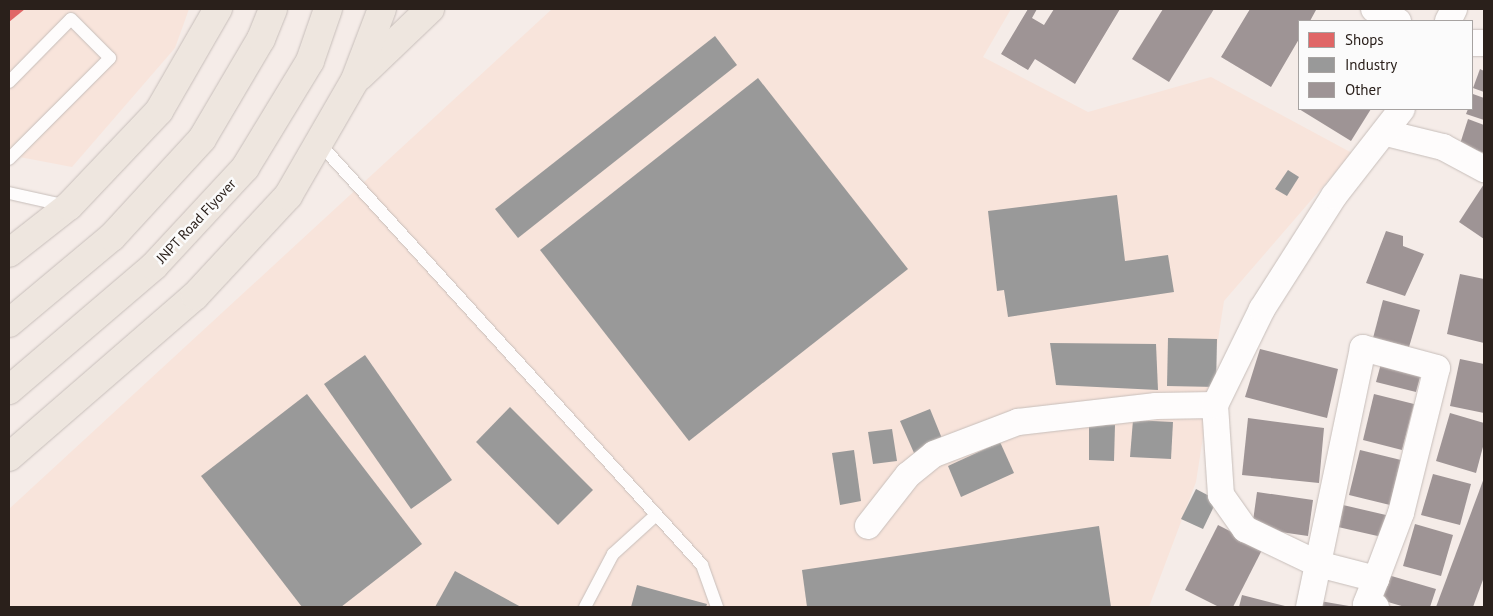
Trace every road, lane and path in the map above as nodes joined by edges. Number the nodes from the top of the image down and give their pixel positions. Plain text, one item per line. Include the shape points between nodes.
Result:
1 (218, 9) edge
2 (273, 9) edge
3 (328, 9) edge
4 (382, 9) edge
5 (430, 9) edge
6 (1374, 9) edge
7 (1396, 20) edge
8 (355, 80) junction
9 (9, 82) edge
10 (1401, 110) edge
11 (1386, 133) junction
12 (319, 143) junction
13 (9, 159) edge
14 (1484, 169) edge
15 (9, 193) edge
16 (69, 206) junction
17 (9, 254) edge
18 (9, 323) edge
19 (9, 390) edge
20 (1215, 405) junction
21 (9, 457) edge
22 (656, 515) junction
23 (868, 526) dead end
24 (1318, 564) junction
25 (1376, 579) junction
26 (585, 607) edge
27 (718, 607) edge
28 (1309, 607) edge
29 (1376, 607) edge

1 - 16 highway via 159,111
2 - 18 highway via 261,40 202,139 112,237
3 - 19 highway, JNPT Road Flyover via 310,61 245,168 154,266
4 - 8 highway
5 - 8 highway
6 - 7 street
8 - 12 highway
9 - 13 lane via 71,19 110,58
10 - 11 street
11 - 14 street via 1443,147
11 - 20 street via 1334,196 1262,309
12 - 21 highway via 288,196 195,296
12 - 22 lane
15 - 16 lane
16 - 17 highway
20 - 23 street via 1156,406 1018,422 934,454 908,474
20 - 24 street via 1221,495 1231,514 1245,529
22 - 26 lane via 613,554
22 - 27 lane via 702,565
24 - 25 street
24 - 25 street via 1363,348 1437,368 1401,513
24 - 28 street
25 - 29 street via 1366,604

